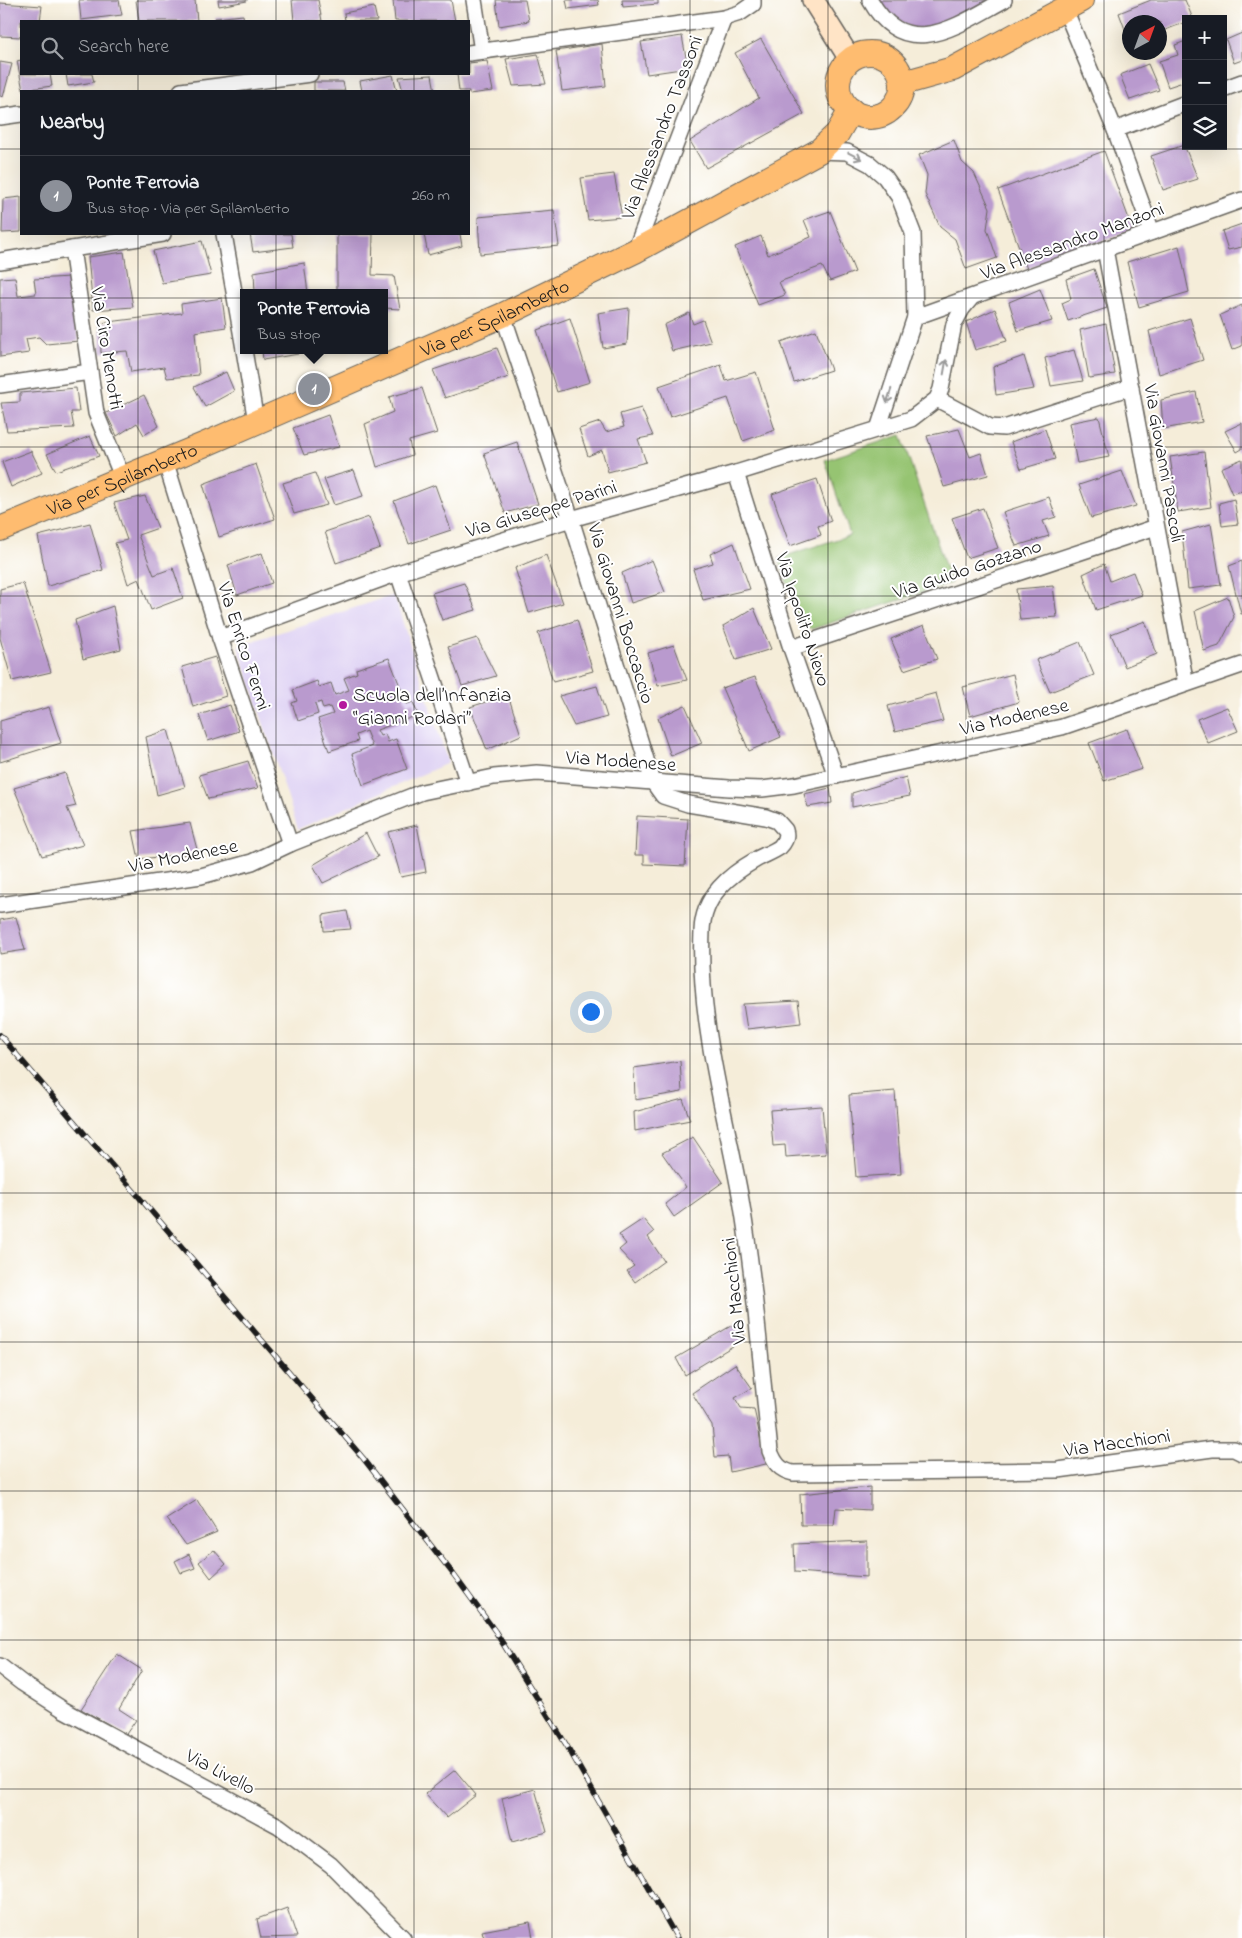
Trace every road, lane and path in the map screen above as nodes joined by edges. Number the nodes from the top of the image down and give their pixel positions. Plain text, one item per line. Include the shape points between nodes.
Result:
1 (474, 0) edge
2 (753, 0) edge
3 (812, 0) edge
4 (870, 0) edge
5 (1004, 0) edge
6 (1074, 5) edge
7 (724, 18) junction
8 (476, 52) edge
9 (850, 59) junction
10 (304, 75) edge
11 (1242, 82) edge
12 (903, 84) junction
13 (1227, 88) edge
14 (206, 90) edge
15 (1182, 105) edge
16 (851, 110) junction
17 (20, 114) edge
18 (0, 117) edge
19 (1115, 130) junction
20 (819, 151) junction
21 (1242, 200) edge
22 (1152, 232) junction
23 (157, 235) edge
24 (224, 235) edge
25 (72, 249) junction
26 (1105, 249) junction
27 (635, 251) junction
28 (0, 261) edge
29 (972, 296) junction
30 (503, 315) junction
31 (915, 317) junction
32 (240, 327) edge
33 (245, 354) edge
34 (90, 372) junction
35 (0, 385) edge
36 (1131, 387) junction
37 (937, 399) junction
38 (256, 422) junction
39 (878, 429) junction
40 (165, 460) junction
41 (736, 473) junction
42 (123, 479) junction
43 (571, 519) junction
44 (1156, 527) junction
45 (0, 529) edge
46 (398, 573) junction
47 (220, 638) junction
48 (791, 648) junction
49 (1242, 665) edge
50 (1186, 684) junction
51 (836, 776) junction
52 (653, 782) junction
53 (468, 783) junction
54 (290, 844) junction
55 (0, 905) edge
56 (1242, 1444) edge
57 (1223, 1448) junction
58 (1242, 1453) edge
59 (0, 1666) edge
60 (403, 1938) edge

1 - 8 street
2 - 7 street, Via Alessandro Tassoni via 753,4 740,13
3 - 9 main road
4 - 5 street via 894,27 920,35 946,32
6 - 12 main road via 953,68
6 - 19 street
7 - 8 street, Via Alessandro Tassoni
7 - 27 street, Via Alessandro Tassoni
9 - 12 main road via 866,53 884,55 897,67
9 - 16 main road via 844,66 838,85 844,103
10 - 14 street
11 - 13 street
12 - 16 main road via 897,103 890,111 870,117
15 - 19 street
16 - 20 main road, Via per Spilamberto via 837,134
17 - 18 street
19 - 22 street
20 - 27 main road, Via per Spilamberto
20 -> 31 street via 847,152 870,164 885,177 899,197 913,233
21 - 22 street, Via Alessandro Manzoni
22 - 26 street, Via Alessandro Manzoni
23 - 25 street
24 - 32 street
25 - 28 street
25 - 34 street, Via Ciro Menotti
26 - 29 street, Via Alessandro Manzoni
26 - 36 street, Via Giovanni Pascoli
27 - 30 main road, Via per Spilamberto
29 - 31 street, Via Alessandro Manzoni
37 -> 29 street via 954,324
30 - 38 main road, Via per Spilamberto
30 - 43 street, Via Giovanni Boccaccio
31 -> 39 street
33 - 38 street
34 - 35 street
34 - 42 street, Via Ciro Menotti via 96,413
36 - 37 street via 1004,428 983,424
36 - 44 street, Via Giovanni Pascoli
37 - 39 street, Via Giuseppe Parini via 911,419
38 - 40 main road, Via per Spilamberto
39 - 41 street, Via Giuseppe Parini
40 - 42 main road, Via per Spilamberto
40 - 47 street, Via Enrico Fermi
41 - 43 street, Via Giuseppe Parini
41 - 48 street, Via Ippolito Nievo
42 - 45 main road, Via per Spilamberto
43 - 46 street, Via Giuseppe Parini
43 - 52 street, Via Giovanni Boccaccio
44 - 48 street, Via Guido Gozzano
44 - 50 street, Via Giovanni Pascoli
46 - 47 street, Via Giuseppe Parini
46 - 53 street
47 - 54 street, Via Enrico Fermi
48 - 51 street, Via Ippolito Nievo
49 - 50 street, Via Modenese
50 - 51 street, Via Modenese via 1062,727
51 - 52 street, Via Modenese via 794,786 762,789
52 - 53 street, Via Modenese via 538,773
52 - 57 street, Via Macchioni via 663,796 688,804 766,817 777,821 786,834 780,847 740,869 721,885 712,897 702,922 701,943 709,1045 745,1222 770,1452 778,1467 793,1473 1058,1470
53 - 54 street, Via Modenese via 422,792
54 - 55 street, Via Modenese via 252,862 202,876
56 - 57 street
57 - 58 street, Via Macchioni
59 - 60 street, Via Livello via 64,1710 279,1826 336,1870

